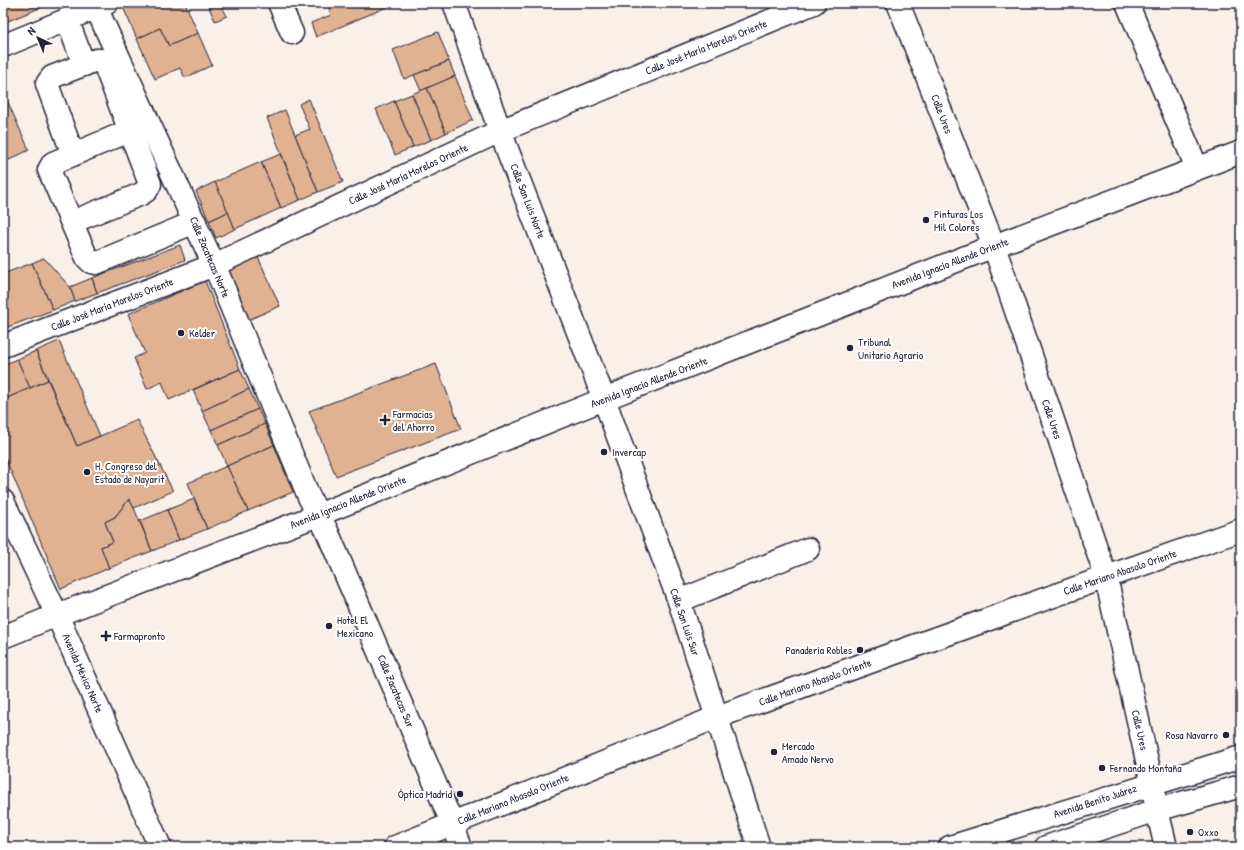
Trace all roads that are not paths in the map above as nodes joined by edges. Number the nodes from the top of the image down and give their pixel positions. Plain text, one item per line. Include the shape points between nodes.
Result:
1 (279, 3) edge
2 (454, 3) edge
3 (814, 3) edge
4 (898, 3) edge
5 (1127, 3) edge
6 (99, 5) edge
7 (67, 19) junction
8 (292, 33) dead end
9 (3, 46) edge
10 (84, 65) junction
11 (500, 130) junction
12 (129, 131) junction
13 (1241, 152) edge
14 (73, 155) junction
15 (1197, 168) junction
16 (72, 222) junction
17 (195, 222) junction
18 (994, 246) junction
19 (214, 265) junction
20 (3, 346) edge
21 (604, 399) junction
22 (3, 501) edge
23 (318, 515) junction
24 (1241, 530) edge
25 (808, 549) dead end
26 (1106, 577) junction
27 (679, 601) junction
28 (57, 615) junction
29 (3, 637) edge
30 (717, 717) junction
31 (1241, 757) edge
32 (1152, 783) junction
33 (1241, 786) edge
34 (1157, 810) junction
35 (455, 839) edge
36 (160, 847) edge
37 (395, 847) edge
38 (759, 847) edge
39 (950, 847) edge
40 (1046, 847) edge
41 (1166, 847) edge

1 - 8 street
2 - 11 street, Calle San Luis Norte
3 - 11 street, Calle José María Morelos Oriente
4 - 18 street, Calle Ures
5 - 15 street
6 - 7 street
6 - 17 street, Calle Zacatecas Norte
7 - 9 street
7 - 10 street
10 - 12 street via 96,60 104,63
10 - 14 street via 52,77 47,84
11 - 19 street, Calle José María Morelos Oriente
11 - 21 street, Calle San Luis Norte
12 - 14 street
12 - 16 street via 150,184 147,190
13 - 15 street, Avenida Ignacio Allende Oriente
14 - 16 street via 53,163 48,170
15 - 18 street, Avenida Ignacio Allende Oriente
16 - 17 street via 87,258 96,264
17 - 19 street, Calle Zacatecas Norte
18 - 21 street, Avenida Ignacio Allende Oriente
18 - 26 street, Calle Ures
19 - 20 street, Calle José María Morelos Oriente
19 - 23 street, Calle Zacatecas Norte
21 - 23 street, Avenida Ignacio Allende Oriente
21 - 27 street, Calle San Luis Sur
22 - 28 street, Avenida México Norte
23 - 28 street, Avenida Ignacio Allende Oriente
23 - 35 street, Calle Zacatecas Sur via 327,531
24 - 26 street, Calle Mariano Abasolo Oriente
25 - 27 street
26 - 30 street, Calle Mariano Abasolo Oriente
26 - 32 street, Calle Ures
27 - 30 street, Calle San Luis Sur
28 - 29 street, Avenida Ignacio Allende Oriente
28 - 36 street, Avenida México Norte
30 - 35 street, Calle Mariano Abasolo Oriente
30 - 38 street, Calle San Luis Sur
31 - 32 street, Avenida Benito Juárez
32 - 34 street, Calle Ures
32 - 39 street, Avenida Benito Juárez
33 - 34 street
34 - 40 street
34 - 41 street, Calle Ures
35 - 37 street, Calle Mariano Abasolo Oriente

